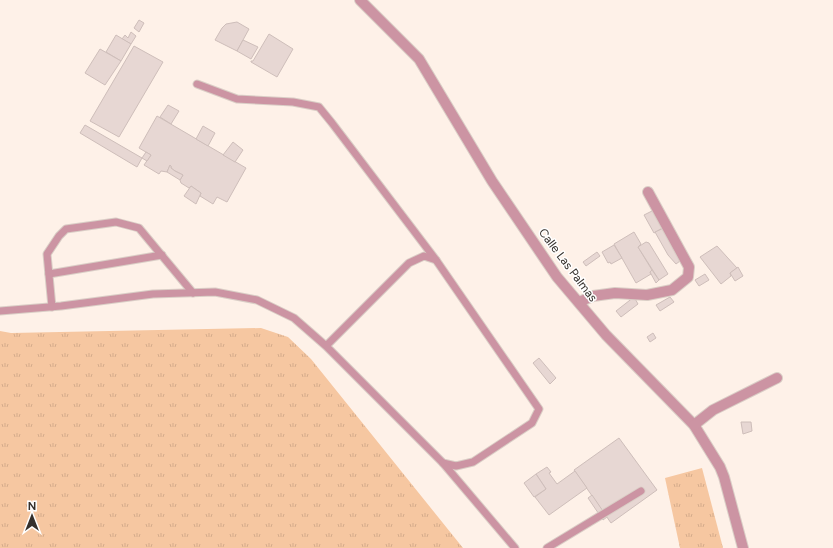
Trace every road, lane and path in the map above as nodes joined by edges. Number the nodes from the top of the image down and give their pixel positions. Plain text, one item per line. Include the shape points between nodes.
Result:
1 (360, 0) edge
2 (197, 84) dead end
3 (648, 192) dead end
4 (162, 255) junction
5 (436, 260) junction
6 (49, 274) junction
7 (193, 292) junction
8 (578, 302) junction
9 (52, 307) junction
10 (0, 311) edge
11 (326, 346) junction
12 (777, 378) dead end
13 (694, 425) junction
14 (443, 463) junction
15 (641, 491) dead end
16 (515, 548) edge
17 (547, 548) edge
18 (743, 548) edge

1 - 8 street, Calle Las Palmas via 419,59 492,181 557,277
2 - 5 lane via 237,99 293,102 318,108
3 - 8 street via 689,267 688,277 672,290 647,296 615,293 593,296
4 - 6 lane
4 - 6 lane via 139,228 116,222 66,229 47,254
4 - 7 lane
5 - 11 lane via 424,256 409,263
5 - 14 lane via 539,409 532,423 472,462 456,466
6 - 9 lane
7 - 9 lane via 153,294
7 - 11 lane via 215,292 258,300 294,318
8 - 13 street, Calle Las Palmas via 606,335
9 - 10 lane
11 - 14 lane
12 - 13 street via 713,410
13 - 18 street, Calle Las Palmas via 724,477
14 - 16 lane
15 - 17 lane

